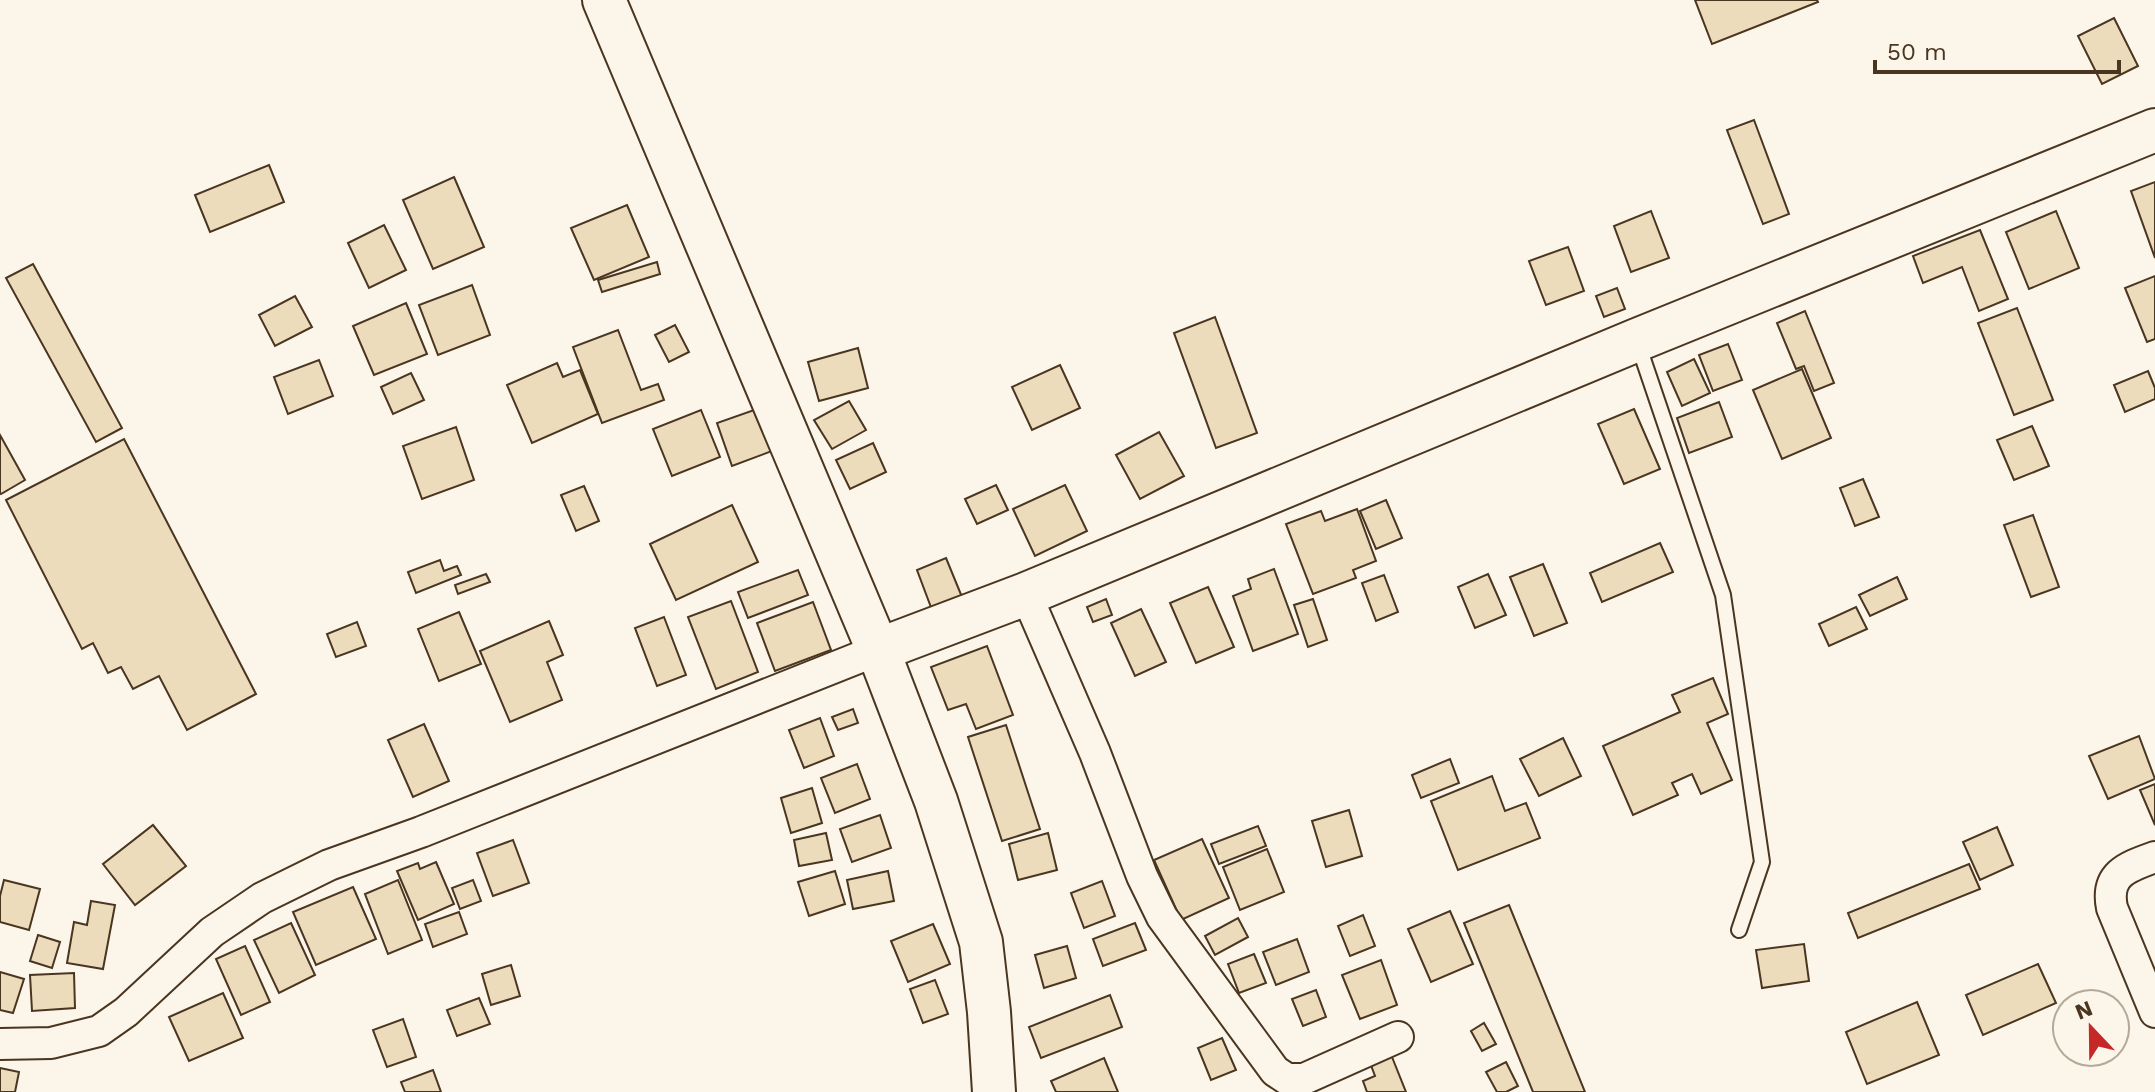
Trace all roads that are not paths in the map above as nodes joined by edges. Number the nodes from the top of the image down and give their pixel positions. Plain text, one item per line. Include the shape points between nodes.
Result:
1 (604, 0) edge
2 (2155, 130) edge
3 (1637, 340) junction
4 (1026, 594) junction
5 (878, 650) junction
6 (2155, 857) edge
7 (1739, 930) dead end
8 (2153, 1004) edge
9 (1398, 1037) dead end
10 (0, 1044) edge
11 (994, 1092) edge

1 - 5 street
2 - 3 street
3 - 4 street
3 - 7 lane via 1723,595 1762,862
4 - 5 street
4 - 9 street via 1162,917 1275,1071 1287,1079 1304,1079
5 - 10 street via 329,865 262,898 212,932 99,1031 51,1043
5 - 11 street via 936,801 981,942
6 - 8 street via 2122,872 2109,894

